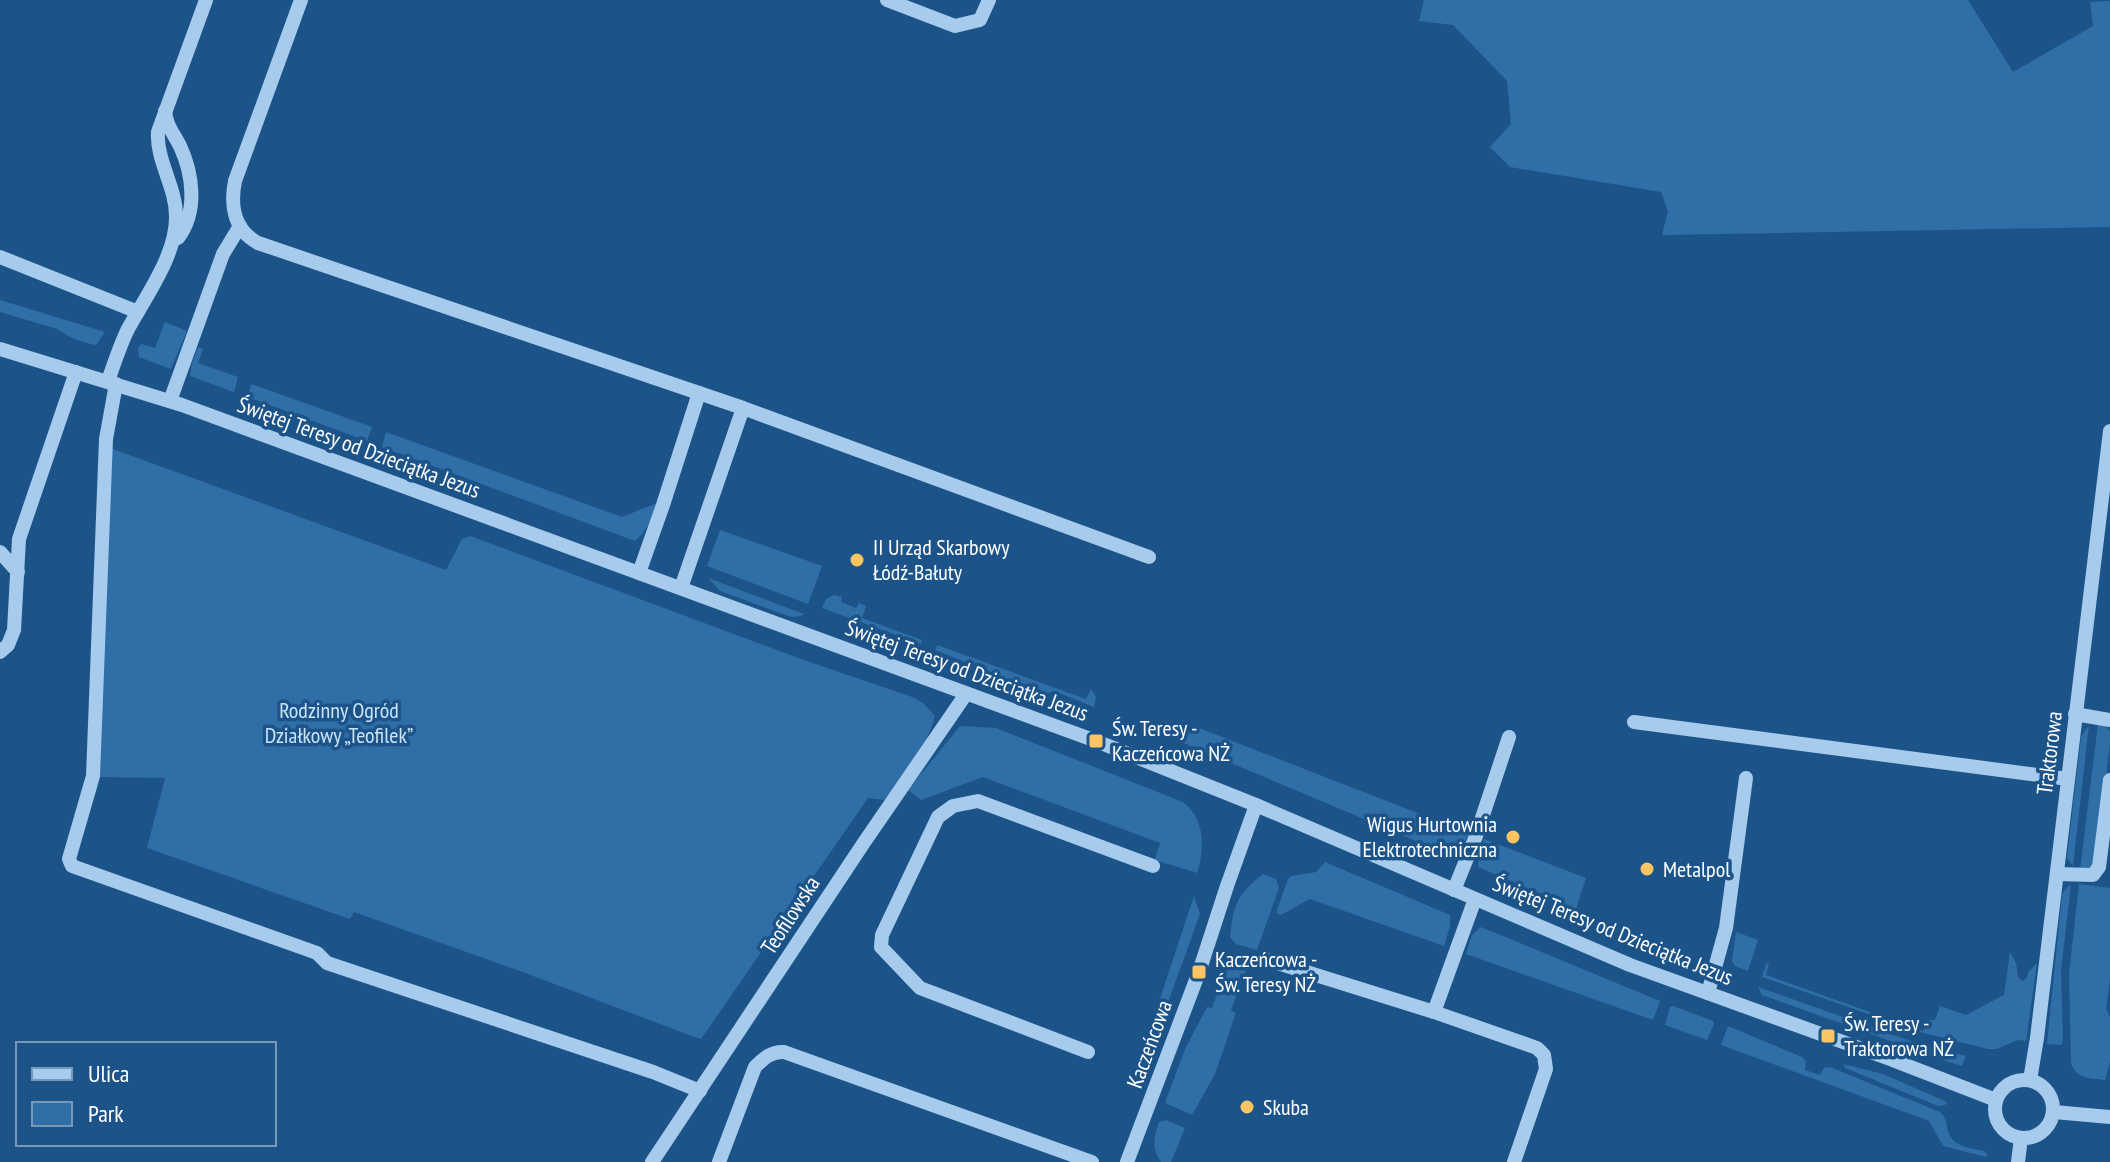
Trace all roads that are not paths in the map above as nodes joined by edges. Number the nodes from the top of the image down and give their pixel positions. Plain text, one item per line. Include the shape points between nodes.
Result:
1 (206, 0) edge
2 (301, 0) edge
3 (887, 0) edge
4 (989, 0) edge
5 (165, 111) junction
6 (240, 226) junction
7 (171, 248) junction
8 (0, 257) edge
9 (141, 308) junction
10 (0, 349) edge
11 (76, 372) junction
12 (112, 382) junction
13 (699, 393) junction
14 (170, 401) junction
15 (743, 408) junction
16 (2110, 431) edge
17 (0, 552) edge
18 (1149, 557) dead end
19 (18, 572) junction
20 (639, 573) junction
21 (681, 588) junction
22 (0, 652) edge
23 (966, 694) junction
24 (2075, 714) junction
25 (2110, 720) edge
26 (1634, 722) dead end
27 (1509, 737) dead end
28 (1746, 778) dead end
29 (2068, 779) junction
30 (2110, 780) edge
31 (1256, 805) junction
32 (1153, 866) dead end
33 (2057, 874) junction
34 (1454, 890) junction
35 (1475, 899) junction
36 (1265, 959) dead end
37 (1708, 993) junction
38 (1434, 1012) junction
39 (1088, 1052) dead end
40 (2030, 1080) junction
41 (700, 1091) junction
42 (1996, 1100) junction
43 (2054, 1112) junction
44 (2110, 1117) edge
45 (2021, 1138) junction
46 (652, 1162) edge
47 (719, 1162) edge
48 (1092, 1162) edge
49 (1127, 1162) edge
50 (1514, 1162) edge
51 (2018, 1162) edge

1 - 5 street
2 - 6 street via 235,181 233,206
3 - 4 street via 955,26 980,20
5 - 7 street via 157,143 177,214
5 - 7 street via 186,161 192,197 182,233
6 - 13 street via 258,243
6 - 14 street via 223,254
7 - 9 street
8 - 9 street
9 - 12 street via 128,330
10 - 11 street, Świętej Teresy od Dzieciątka Jezus
11 - 12 street, Świętej Teresy od Dzieciątka Jezus
11 - 19 street via 19,539
12 - 14 street, Świętej Teresy od Dzieciątka Jezus
12 - 41 street via 93,776 69,859 72,866 317,953 327,963
13 - 15 street
13 - 20 street
14 - 20 street, Świętej Teresy od Dzieciątka Jezus
15 - 18 street
15 - 21 street
16 - 24 street, Traktorowa
17 - 19 street
19 - 22 street via 14,630
20 - 21 street, Świętej Teresy od Dzieciątka Jezus
21 - 23 street, Świętej Teresy od Dzieciątka Jezus
23 - 31 street, Świętej Teresy od Dzieciątka Jezus
23 - 41 street, Teofilowska
24 - 25 street
24 - 29 street, Traktorowa
26 - 29 street
27 - 34 street
28 - 37 street via 1726,928
29 - 33 street, Traktorowa
30 - 33 street via 2099,867 2093,875
31 - 34 street, Świętej Teresy od Dzieciątka Jezus
31 - 49 street, Kaczeńcowa
32 - 39 street via 978,801 953,806 938,817 882,935 881,947 920,988
33 - 40 street, Traktorowa
34 - 35 street, Świętej Teresy od Dzieciątka Jezus
35 - 37 street, Świętej Teresy od Dzieciątka Jezus
35 - 38 street
36 - 38 street
37 - 42 street, Świętej Teresy od Dzieciątka Jezus
38 - 50 street via 1544,1055 1546,1069
40 - 42 street via 2011,1082
40 - 43 street via 2049,1093
41 - 46 street, Teofilowska
42 - 45 street via 1999,1123
43 - 44 street
43 - 45 street via 2043,1132
45 - 51 street
47 - 48 street via 755,1067 776,1051

